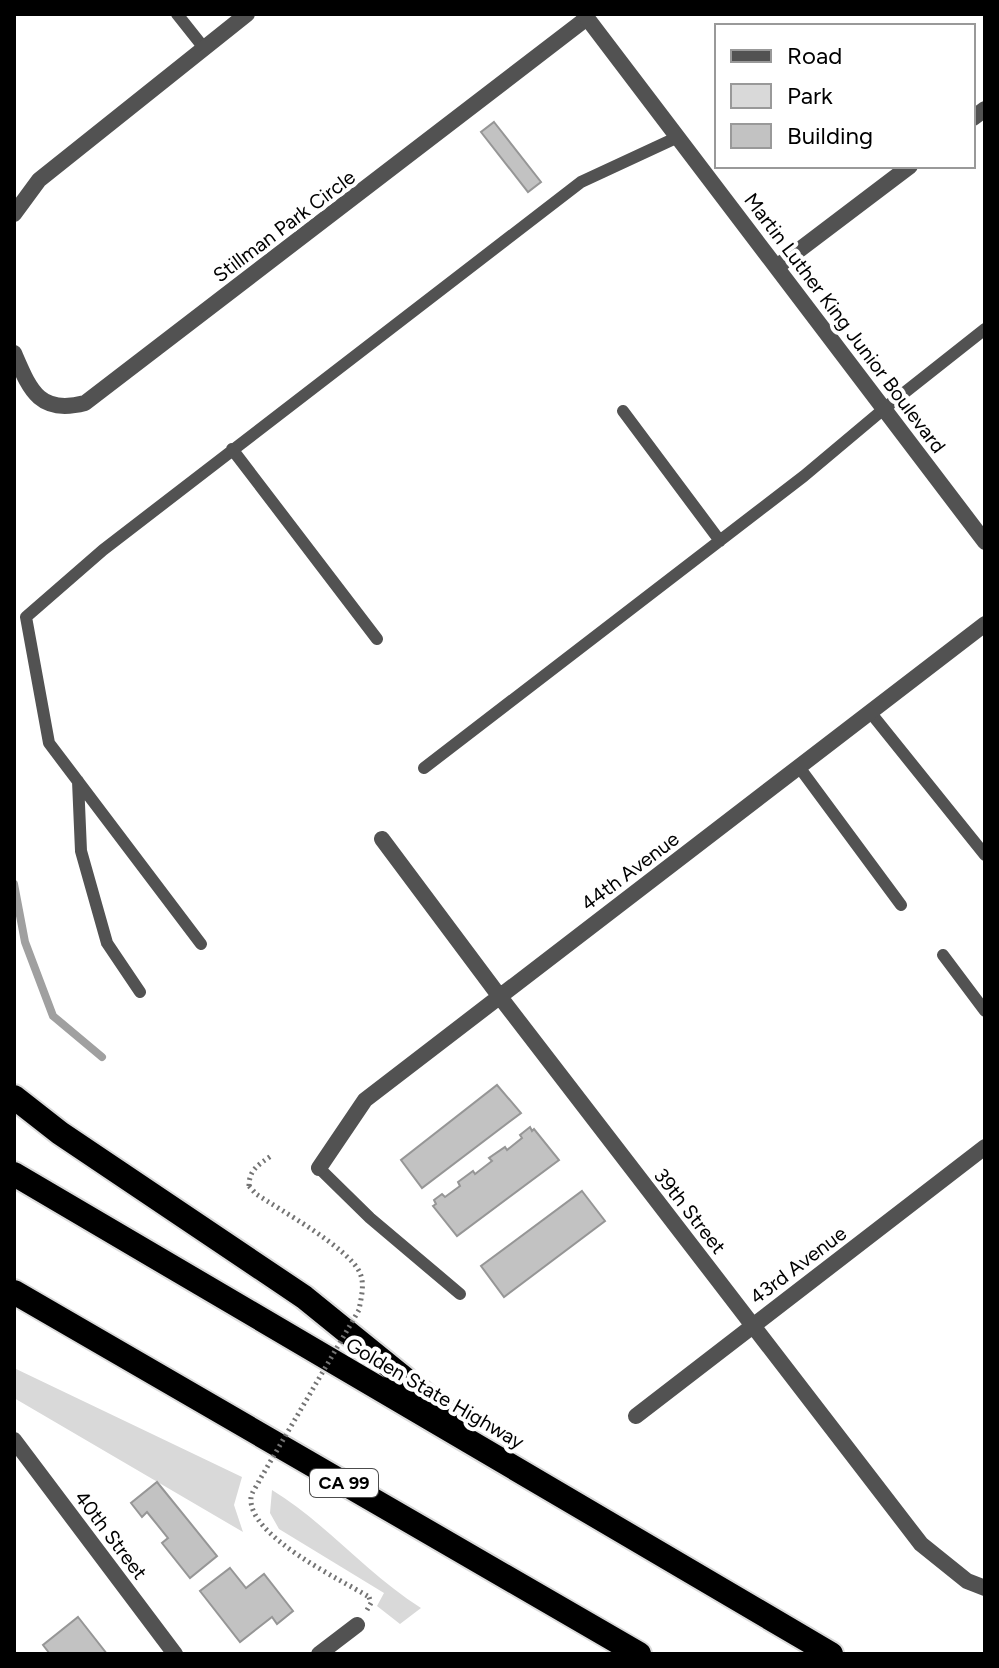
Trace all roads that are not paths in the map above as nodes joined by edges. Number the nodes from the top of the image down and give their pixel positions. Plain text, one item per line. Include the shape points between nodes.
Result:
1 (177, 14) edge
2 (247, 14) edge
3 (586, 16) edge
4 (204, 48) junction
5 (678, 137) junction
6 (907, 168) edge
7 (14, 214) edge
8 (778, 266) junction
9 (985, 329) edge
10 (14, 353) edge
11 (885, 408) junction
12 (623, 411) dead end
13 (232, 449) junction
14 (720, 541) junction
15 (985, 542) edge
16 (985, 624) edge
17 (377, 639) dead end
18 (870, 712) junction
19 (799, 767) junction
20 (424, 768) dead end
21 (78, 781) junction
22 (382, 839) dead end
23 (985, 855) edge
24 (901, 905) dead end
25 (201, 944) dead end
26 (943, 955) dead end
27 (140, 992) dead end
28 (500, 997) junction
29 (985, 1011) edge
30 (14, 1097) edge
31 (985, 1147) edge
32 (319, 1168) joint
33 (14, 1174) edge
34 (14, 1294) edge
35 (460, 1294) dead end
36 (752, 1325) junction
37 (636, 1416) dead end
38 (14, 1440) edge
39 (522, 1472) junction
40 (985, 1588) edge
41 (357, 1625) dead end
42 (175, 1654) edge
43 (319, 1654) edge
44 (639, 1654) edge
45 (831, 1654) edge

1 - 4 lane
2 - 4 street
3 - 5 street, Martin Luther King Junior Boulevard
3 - 10 street, Stillman Park Circle via 85,403 55,406 39,398
4 - 7 street via 39,180
5 - 8 street, Martin Luther King Junior Boulevard
5 - 13 lane via 581,182
6 - 8 street
8 - 11 street, Martin Luther King Junior Boulevard
9 - 11 lane
11 - 14 lane
11 - 15 street, Martin Luther King Junior Boulevard
12 - 14 lane
13 - 17 lane
13 - 21 lane via 26,617 49,743
14 - 20 lane
16 - 18 street, 44th Avenue
18 - 19 street, 44th Avenue
18 - 23 lane
19 - 24 lane
19 - 28 street, 44th Avenue
21 - 25 lane
21 - 27 lane via 81,851 107,943
22 - 28 street, 39th Street
26 - 29 lane
28 - 32 street, 44th Avenue via 365,1100
28 - 36 street, 39th Street
30 - 39 highway via 304,1297
31 - 36 street, 43rd Avenue
32 - 35 lane
33 - 39 highway, Golden State Highway
34 - 44 highway, CA 99
36 - 37 street, 43rd Avenue
36 - 40 street, 39th Street via 921,1544 967,1581
38 - 42 street, 40th Street
39 - 45 highway, Golden State Highway
41 - 43 street

